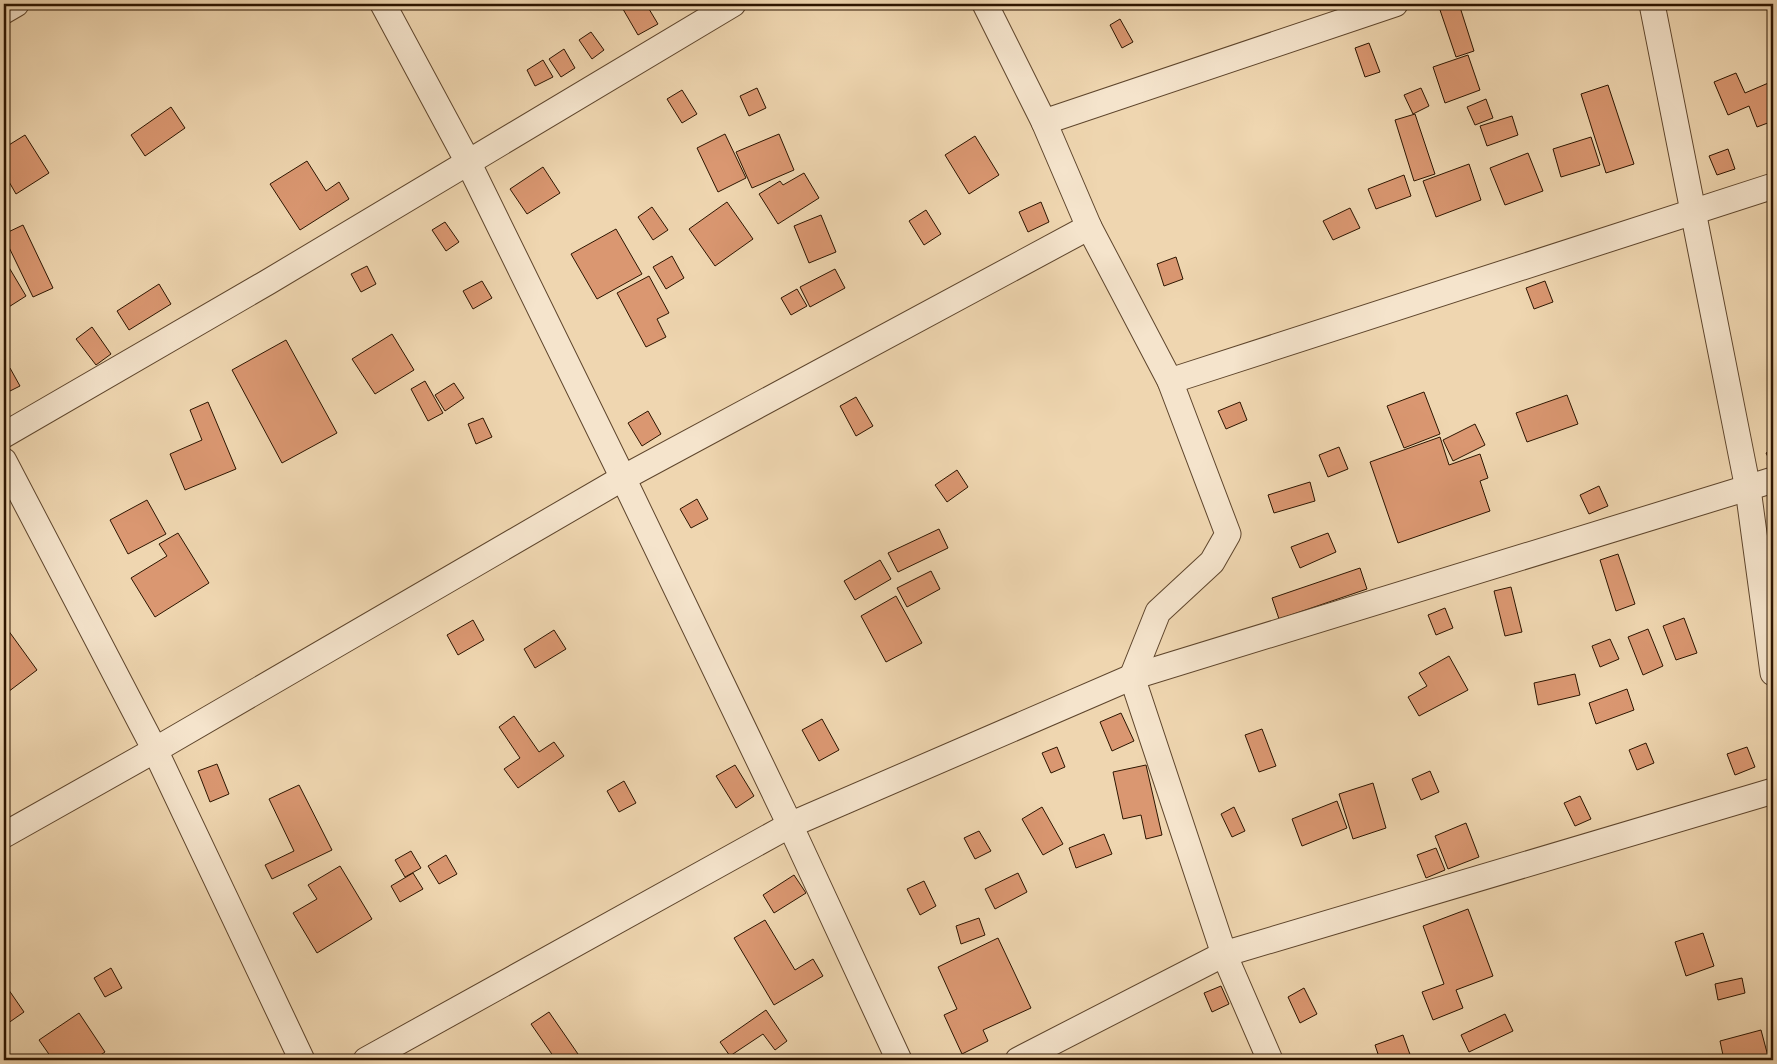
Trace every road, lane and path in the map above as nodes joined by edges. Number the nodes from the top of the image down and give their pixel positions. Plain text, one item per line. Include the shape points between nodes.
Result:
1 (16, 4) edge
2 (383, 4) edge
3 (733, 4) edge
4 (985, 4) edge
5 (1395, 4) edge
6 (1652, 4) edge
7 (4, 11) edge
8 (1044, 122) junction
9 (468, 162) junction
10 (1773, 186) edge
11 (1693, 212) junction
12 (1089, 228) junction
13 (1170, 381) junction
14 (4, 436) edge
15 (4, 461) edge
16 (623, 478) junction
17 (1773, 480) edge
18 (1748, 489) junction
19 (1773, 672) edge
20 (1132, 677) junction
21 (155, 750) junction
22 (1773, 791) edge
23 (790, 825) junction
24 (4, 835) edge
25 (1224, 954) junction
26 (302, 1060) edge
27 (366, 1060) edge
28 (899, 1060) edge
29 (1018, 1060) edge
30 (1270, 1060) edge

1 - 7 street
2 - 9 street
3 - 9 street
4 - 8 street
5 - 8 street
6 - 11 street
8 - 12 street
9 - 14 street
9 - 16 street
10 - 11 street
11 - 13 street
11 - 18 street
12 - 13 street
12 - 16 street
13 - 20 street via 1228,534 1212,562 1158,612
15 - 21 street
16 - 21 street
16 - 23 street
17 - 18 street
18 - 19 street
18 - 20 street
20 - 23 street
20 - 25 street
21 - 24 street
21 - 26 street
22 - 25 street
23 - 27 street
23 - 28 street
25 - 29 street
25 - 30 street

